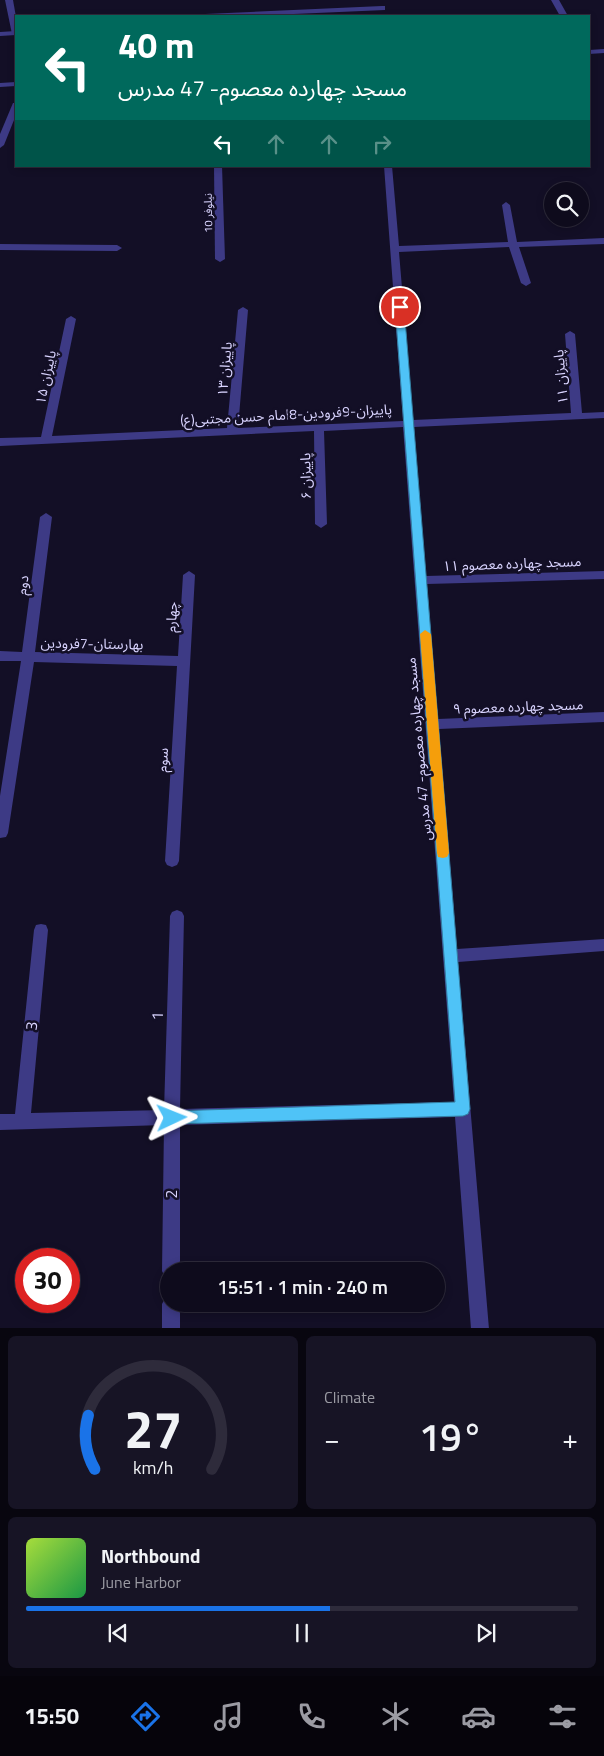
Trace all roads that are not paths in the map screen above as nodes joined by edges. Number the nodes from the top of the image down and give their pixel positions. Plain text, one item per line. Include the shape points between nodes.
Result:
1 (9, 0) edge
2 (555, 0) edge
3 (381, 8) edge
4 (227, 15) edge
5 (563, 15) edge
6 (15, 26) edge
7 (15, 30) edge
8 (0, 34) edge
9 (604, 51) edge
10 (590, 52) edge
11 (15, 84) edge
12 (0, 85) edge
13 (15, 108) edge
14 (0, 145) edge
15 (218, 167) edge
16 (388, 167) edge
17 (506, 205) dead end
18 (604, 241) edge
19 (513, 244) junction
20 (0, 246) edge
21 (117, 248) dead end
22 (395, 248) junction
23 (220, 259) dead end
24 (526, 283) dead end
25 (243, 310) dead end
26 (71, 319) dead end
27 (570, 334) dead end
28 (604, 415) edge
29 (577, 416) junction
30 (409, 424) junction
31 (319, 428) junction
32 (232, 432) junction
33 (46, 440) junction
34 (0, 442) edge
35 (46, 517) dead end
36 (321, 524) dead end
37 (189, 575) dead end
38 (604, 575) edge
39 (421, 580) junction
40 (0, 656) edge
41 (28, 657) junction
42 (184, 661) junction
43 (604, 717) edge
44 (433, 724) junction
45 (1, 833) edge
46 (172, 861) dead end
47 (177, 916) dead end
48 (41, 930) dead end
49 (604, 945) edge
50 (451, 956) junction
51 (463, 1109) junction
52 (172, 1118) junction
53 (22, 1121) junction
54 (0, 1122) edge
55 (171, 1262) edge
56 (171, 1312) edge
57 (171, 1328) edge
58 (480, 1328) edge

1 - 6 street
2 - 5 street
3 - 4 street
7 - 8 street
9 - 10 street
11 - 12 street
13 - 14 street
15 - 23 street, نیلوفر 10
16 - 22 street, مسجد چهارده معصوم- 47 مدرس
17 - 19 street
18 - 19 street
19 - 22 street
19 - 24 street
20 - 21 street
22 - 30 street, مسجد چهارده معصوم- 47 مدرس
25 - 32 street, پاییزان ۱۳
26 - 33 street, پاییزان ۱۵
27 - 29 street, پاییزان ۱۱
28 - 29 street, پاییزان-9فرودین-8امام حسن مجتبی(ع)
29 - 30 street, پاییزان-9فرودین-8امام حسن مجتبی(ع)
30 - 31 street, پاییزان-9فرودین-8امام حسن مجتبی(ع)
30 - 39 street, مسجد چهارده معصوم- 47 مدرس
31 - 32 street, پاییزان-9فرودین-8امام حسن مجتبی(ع)
31 - 36 street, پاییزان ۶
32 - 33 street, پاییزان-9فرودین-8امام حسن مجتبی(ع)
33 - 34 street, پاییزان-9فرودین-8امام حسن مجتبی(ع)
35 - 41 street, دوم
37 - 42 street, چهارم
38 - 39 street, مسجد چهارده معصوم ۱۱
39 - 44 street, مسجد چهارده معصوم- 47 مدرس
40 - 41 street, بهارستان-7فرودین
41 - 42 street, بهارستان-7فرودین
41 - 45 street, دوم
42 - 46 street, سوم
43 - 44 street, مسجد چهارده معصوم ۹
44 - 50 street, مسجد چهارده معصوم- 47 مدرس
47 - 52 street, 1
48 - 53 street, 3
49 - 50 street
50 - 51 street, مسجد چهارده معصوم- 47 مدرس
51 - 52 street
51 - 58 street, مسجد چهارده معصوم- 47 مدرس
52 - 53 street
52 - 55 street, 2
53 - 54 street
56 - 57 street

